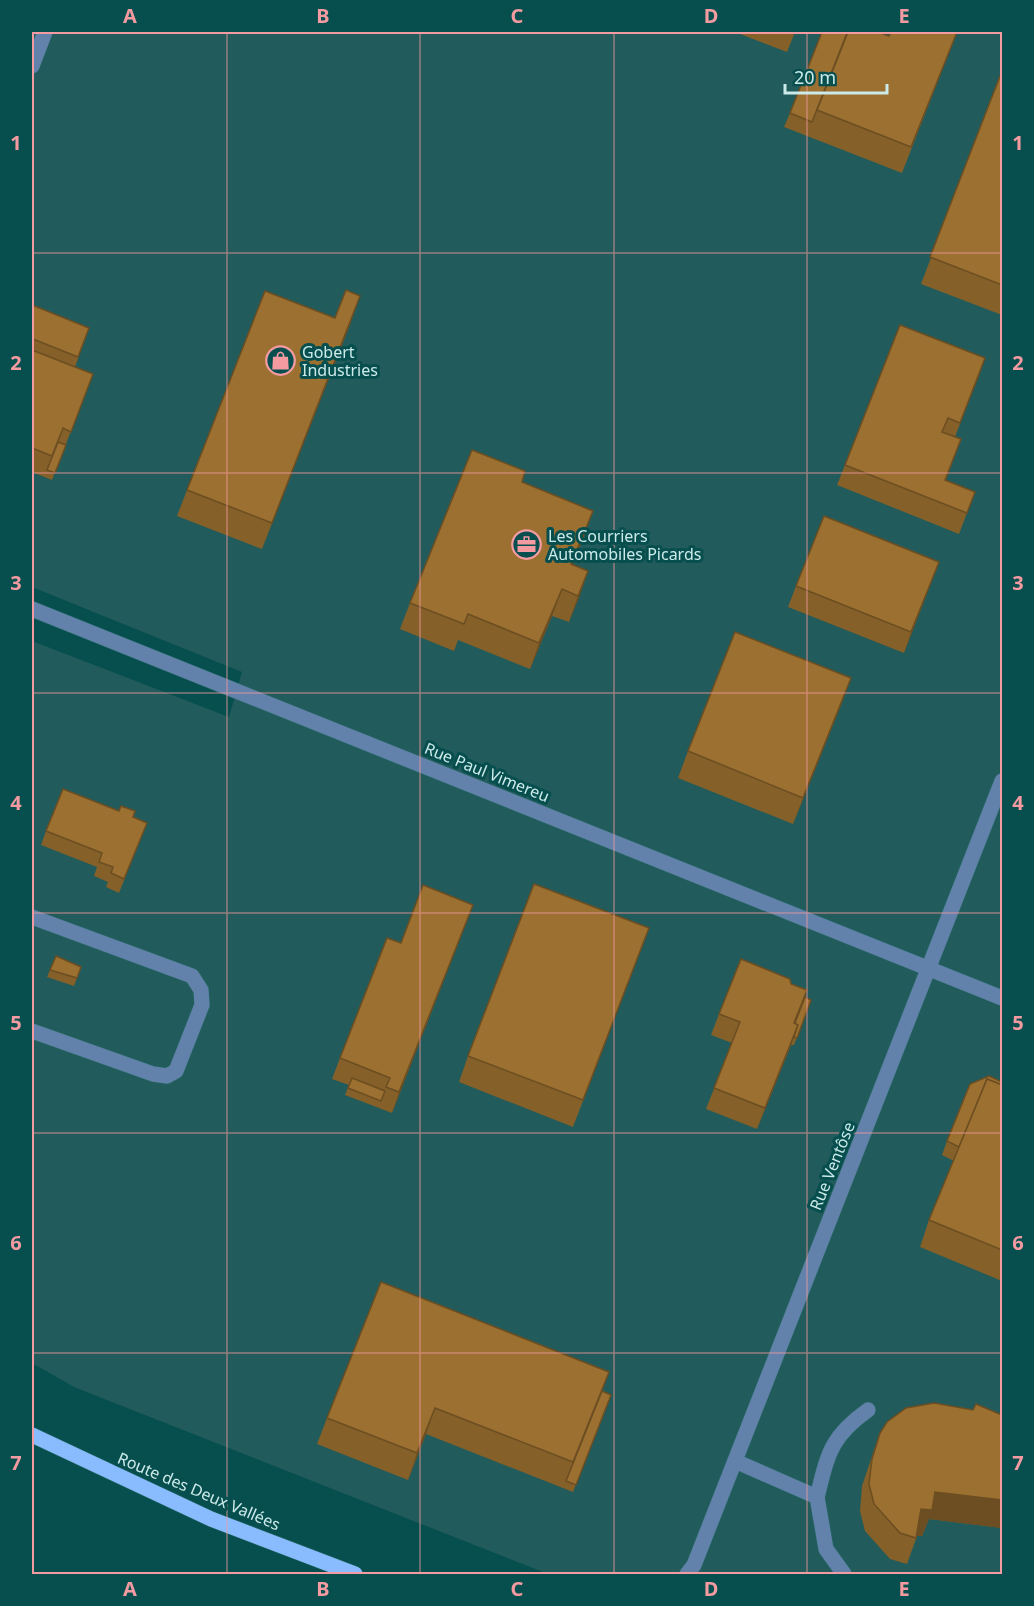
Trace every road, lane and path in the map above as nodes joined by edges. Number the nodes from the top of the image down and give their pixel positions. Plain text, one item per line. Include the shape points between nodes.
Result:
1 (45, 32) edge
2 (32, 66) edge
3 (32, 611) edge
4 (1002, 781) edge
5 (32, 917) edge
6 (929, 969) junction
7 (1002, 999) edge
8 (32, 1031) edge
9 (868, 1410) dead end
10 (32, 1435) edge
11 (735, 1461) junction
12 (817, 1497) junction
13 (692, 1571) edge
14 (355, 1575) edge
15 (844, 1575) edge

1 - 2 street
3 - 6 street, Rue Paul Vimereu
4 - 6 street, Rue Ventôse
5 - 8 street via 192,976 201,990 202,1005 176,1071 167,1076
6 - 7 street, Rue Paul Vimereu
6 - 11 street, Rue Ventôse
9 - 12 street via 847,1425 830,1449
10 - 14 main road, Route des Deux Vallées via 212,1519
11 - 12 street
11 - 13 street, Rue Ventôse
12 - 15 street via 826,1549

